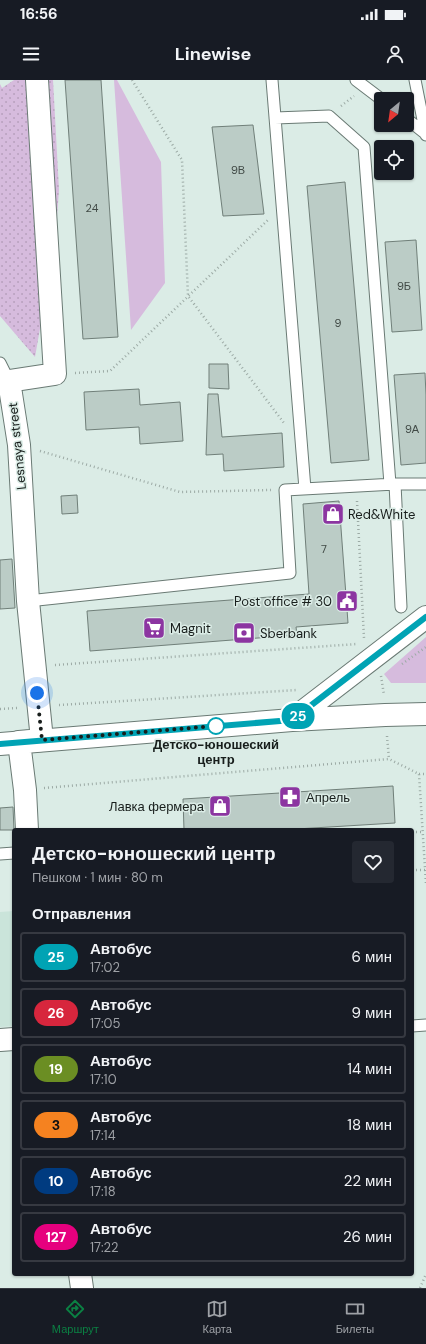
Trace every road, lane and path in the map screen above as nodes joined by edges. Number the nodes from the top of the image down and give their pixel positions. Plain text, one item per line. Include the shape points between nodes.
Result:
1 (37, 80) edge
2 (132, 80) edge
3 (272, 80) edge
4 (356, 80) edge
5 (415, 80) edge
6 (374, 94) edge
7 (275, 118) junction
8 (414, 125) edge
9 (426, 134) edge
10 (282, 206) junction
11 (188, 296) junction
12 (5, 372) edge
13 (55, 374) junction
14 (19, 445) junction
15 (301, 446) junction
16 (393, 484) junction
17 (426, 484) edge
18 (356, 486) junction
19 (304, 489) junction
20 (285, 490) junction
21 (28, 601) junction
22 (401, 607) dead end
23 (426, 618) edge
24 (364, 638) dead end
25 (426, 647) edge
26 (351, 649) dead end
27 (400, 665) dead end
28 (35, 666) junction
29 (302, 690) dead end
30 (39, 706) junction
31 (0, 709) edge
32 (426, 714) edge
33 (292, 720) junction
34 (42, 740) junction
35 (10, 743) edge
36 (419, 774) junction
37 (426, 774) edge
38 (25, 790) junction
39 (27, 828) edge
40 (414, 832) edge
41 (423, 832) junction
42 (12, 853) edge
43 (0, 854) edge
44 (414, 870) edge
45 (425, 870) junction
46 (426, 884) edge
47 (426, 1025) edge
48 (414, 1026) edge
49 (12, 1039) edge
50 (0, 1040) edge
51 (426, 1274) edge
52 (80, 1276) edge
53 (82, 1288) edge
54 (420, 1288) edge

1 - 13 street
2 - 11 path via 182,160
3 - 7 lane
4 - 6 lane
5 - 9 lane
7 - 10 lane
7 - 16 lane via 328,116 364,147
8 - 9 lane
10 - 11 path
10 - 15 lane
11 - 13 path via 110,371
11 - 15 path
12 - 13 street, Lesnaya street
12 - 14 street, Lesnaya street
14 - 20 path via 180,492
14 - 21 street, Lesnaya street
15 - 19 lane
16 - 17 lane
16 - 18 lane
16 - 22 lane
18 - 19 lane
18 - 24 path
19 - 20 lane
20 - 21 lane via 290,573
21 - 28 street, Lesnaya street
23 - 33 street
25 - 27 path
26 - 28 path via 357,644
28 - 30 street, Lesnaya street
29 - 30 path
30 - 31 path
30 - 34 street, Lesnaya street
32 - 33 street
33 - 34 street
34 - 35 street
35 - 38 street
36 - 37 path
36 - 38 path via 389,759
36 - 41 path
38 - 39 street
40 - 41 path
41 - 45 path
42 - 43 lane
44 - 45 path
45 - 46 path
47 - 48 lane
49 - 50 street
51 - 54 path
52 - 53 street

